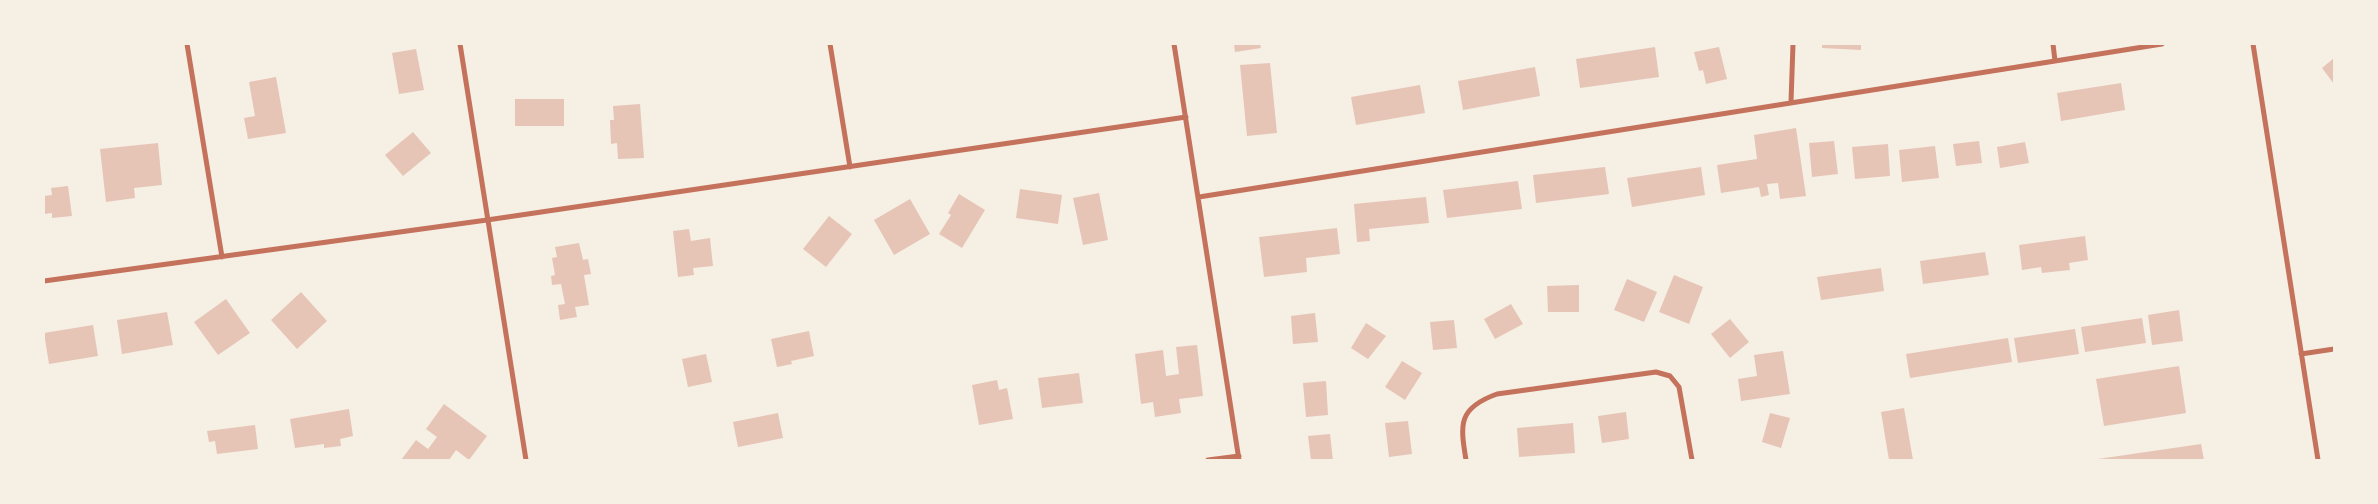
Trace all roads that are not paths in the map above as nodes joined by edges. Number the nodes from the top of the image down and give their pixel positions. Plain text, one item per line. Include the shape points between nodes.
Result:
1 (187, 44) edge
2 (460, 44) edge
3 (830, 44) edge
4 (1174, 44) edge
5 (1793, 44) edge
6 (2053, 44) edge
7 (2162, 44) edge
8 (2253, 44) edge
9 (2055, 61) junction
10 (1791, 102) junction
11 (1186, 117) junction
12 (850, 167) junction
13 (1199, 197) junction
14 (487, 220) junction
15 (222, 257) junction
16 (44, 281) edge
17 (2334, 349) edge
18 (2301, 354) junction
19 (1239, 458) edge
20 (526, 460) edge
21 (1208, 460) edge
22 (1466, 460) edge
23 (1692, 460) edge
24 (2318, 460) edge

1 - 15 street
2 - 14 street
3 - 12 street
4 - 11 street
5 - 10 street
6 - 9 street
7 - 9 street
8 - 18 street
9 - 10 street
10 - 13 street
11 - 12 street
11 - 13 street
12 - 14 street
13 - 19 street
14 - 15 street
14 - 20 street
15 - 16 street
17 - 18 street
18 - 24 street
19 - 21 street
22 - 23 street via 1463,421 1469,409 1481,399 1497,394 1656,372 1670,376 1679,387

